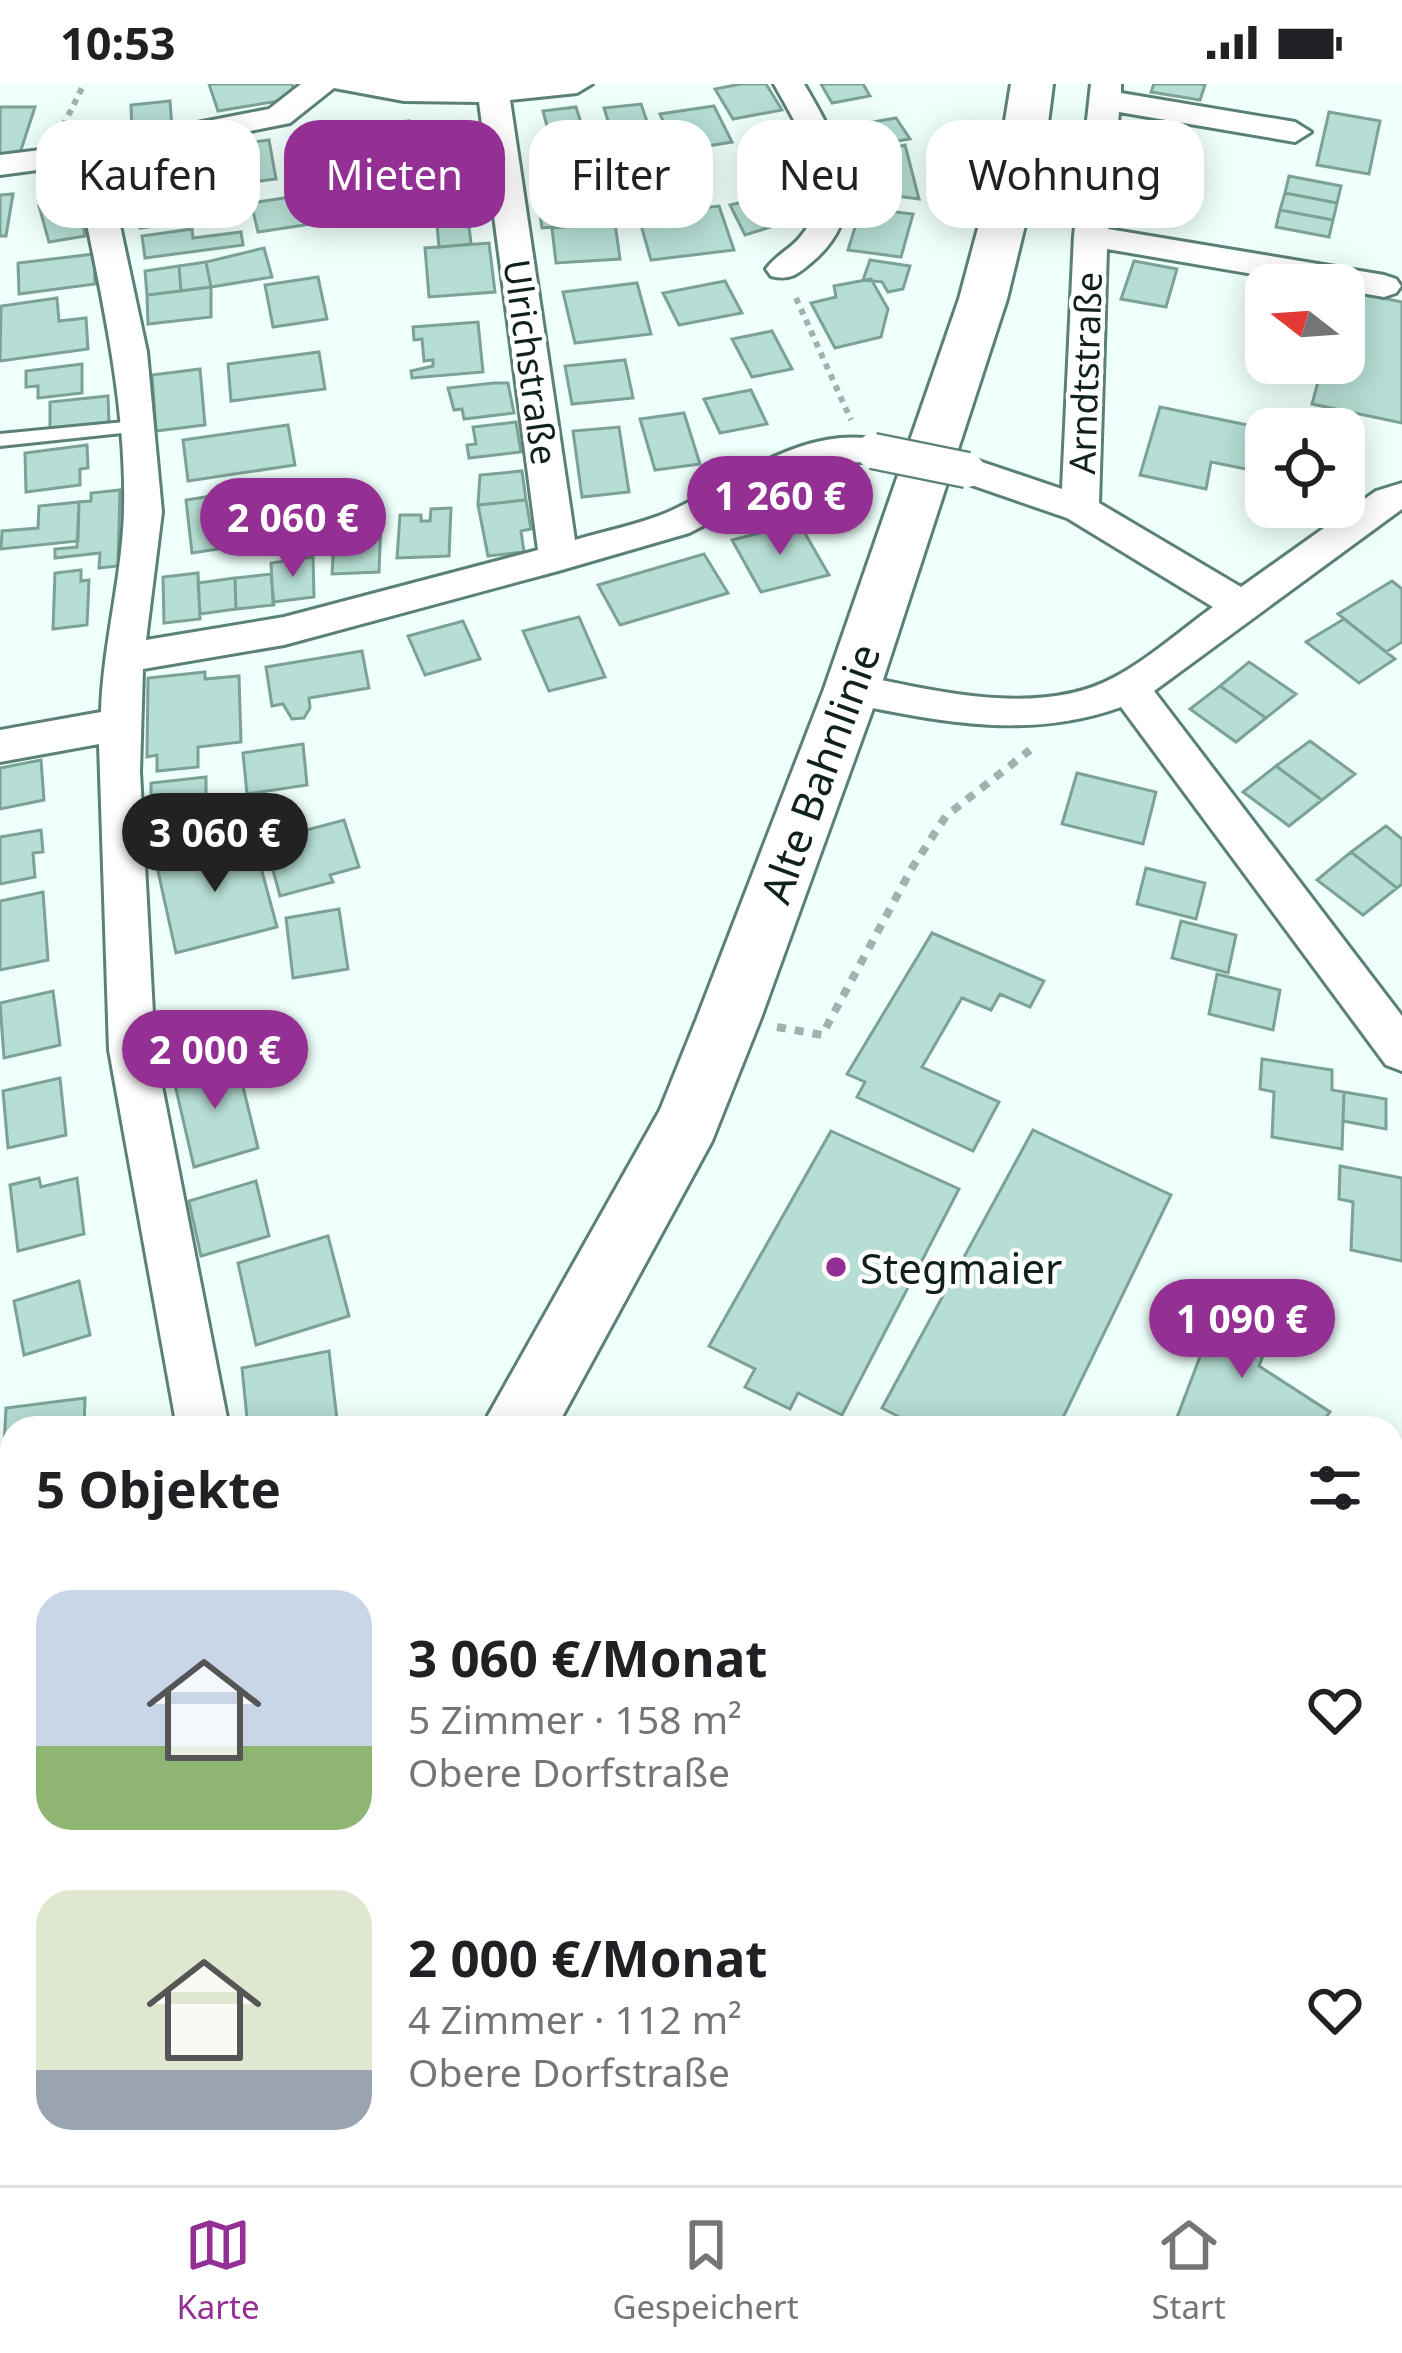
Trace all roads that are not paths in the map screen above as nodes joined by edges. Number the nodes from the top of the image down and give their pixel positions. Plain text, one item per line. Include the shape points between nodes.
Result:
1 (321, 84) edge
2 (346, 84) edge
3 (576, 84) edge
4 (789, 84) edge
5 (1032, 84) edge
6 (1106, 92) edge
7 (494, 94) junction
8 (259, 120) edge
9 (1295, 132) dead end
10 (36, 161) edge
11 (0, 165) edge
12 (104, 228) edge
13 (1091, 236) junction
14 (783, 269) road end
15 (1384, 286) dead end
16 (135, 427) junction
17 (0, 440) edge
18 (1402, 496) edge
19 (1081, 509) junction
20 (558, 558) junction
21 (1242, 606) junction
22 (123, 658) junction
23 (1129, 688) junction
24 (852, 689) junction
25 (122, 724) junction
26 (0, 746) edge
27 (1402, 1051) edge
28 (200, 1416) edge
29 (524, 1416) edge

1 - 8 street via 279,116
2 - 7 street via 398,94
3 - 7 street
4 - 14 street via 826,150 835,198 818,236
5 - 24 street, Alte Bahnlinie via 996,257
6 - 9 street, Arndtstraße
6 - 13 street, Arndtstraße
7 - 20 street, Ulrichstraße
10 - 11 street
12 - 16 street
13 - 15 street, Arndtstraße
13 - 19 street, Arndtstraße
16 - 17 lane
16 - 22 street via 143,512
18 - 21 street
19 - 20 street, bridge via 967,470 863,450 815,452 676,524
19 - 21 street
20 - 22 street via 284,631
21 - 23 street
22 - 25 street
23 - 24 street via 1083,708 980,714
23 - 27 street
24 - 29 street, Alte Bahnlinie via 689,1120
25 - 26 street
25 - 28 street via 132,1051

